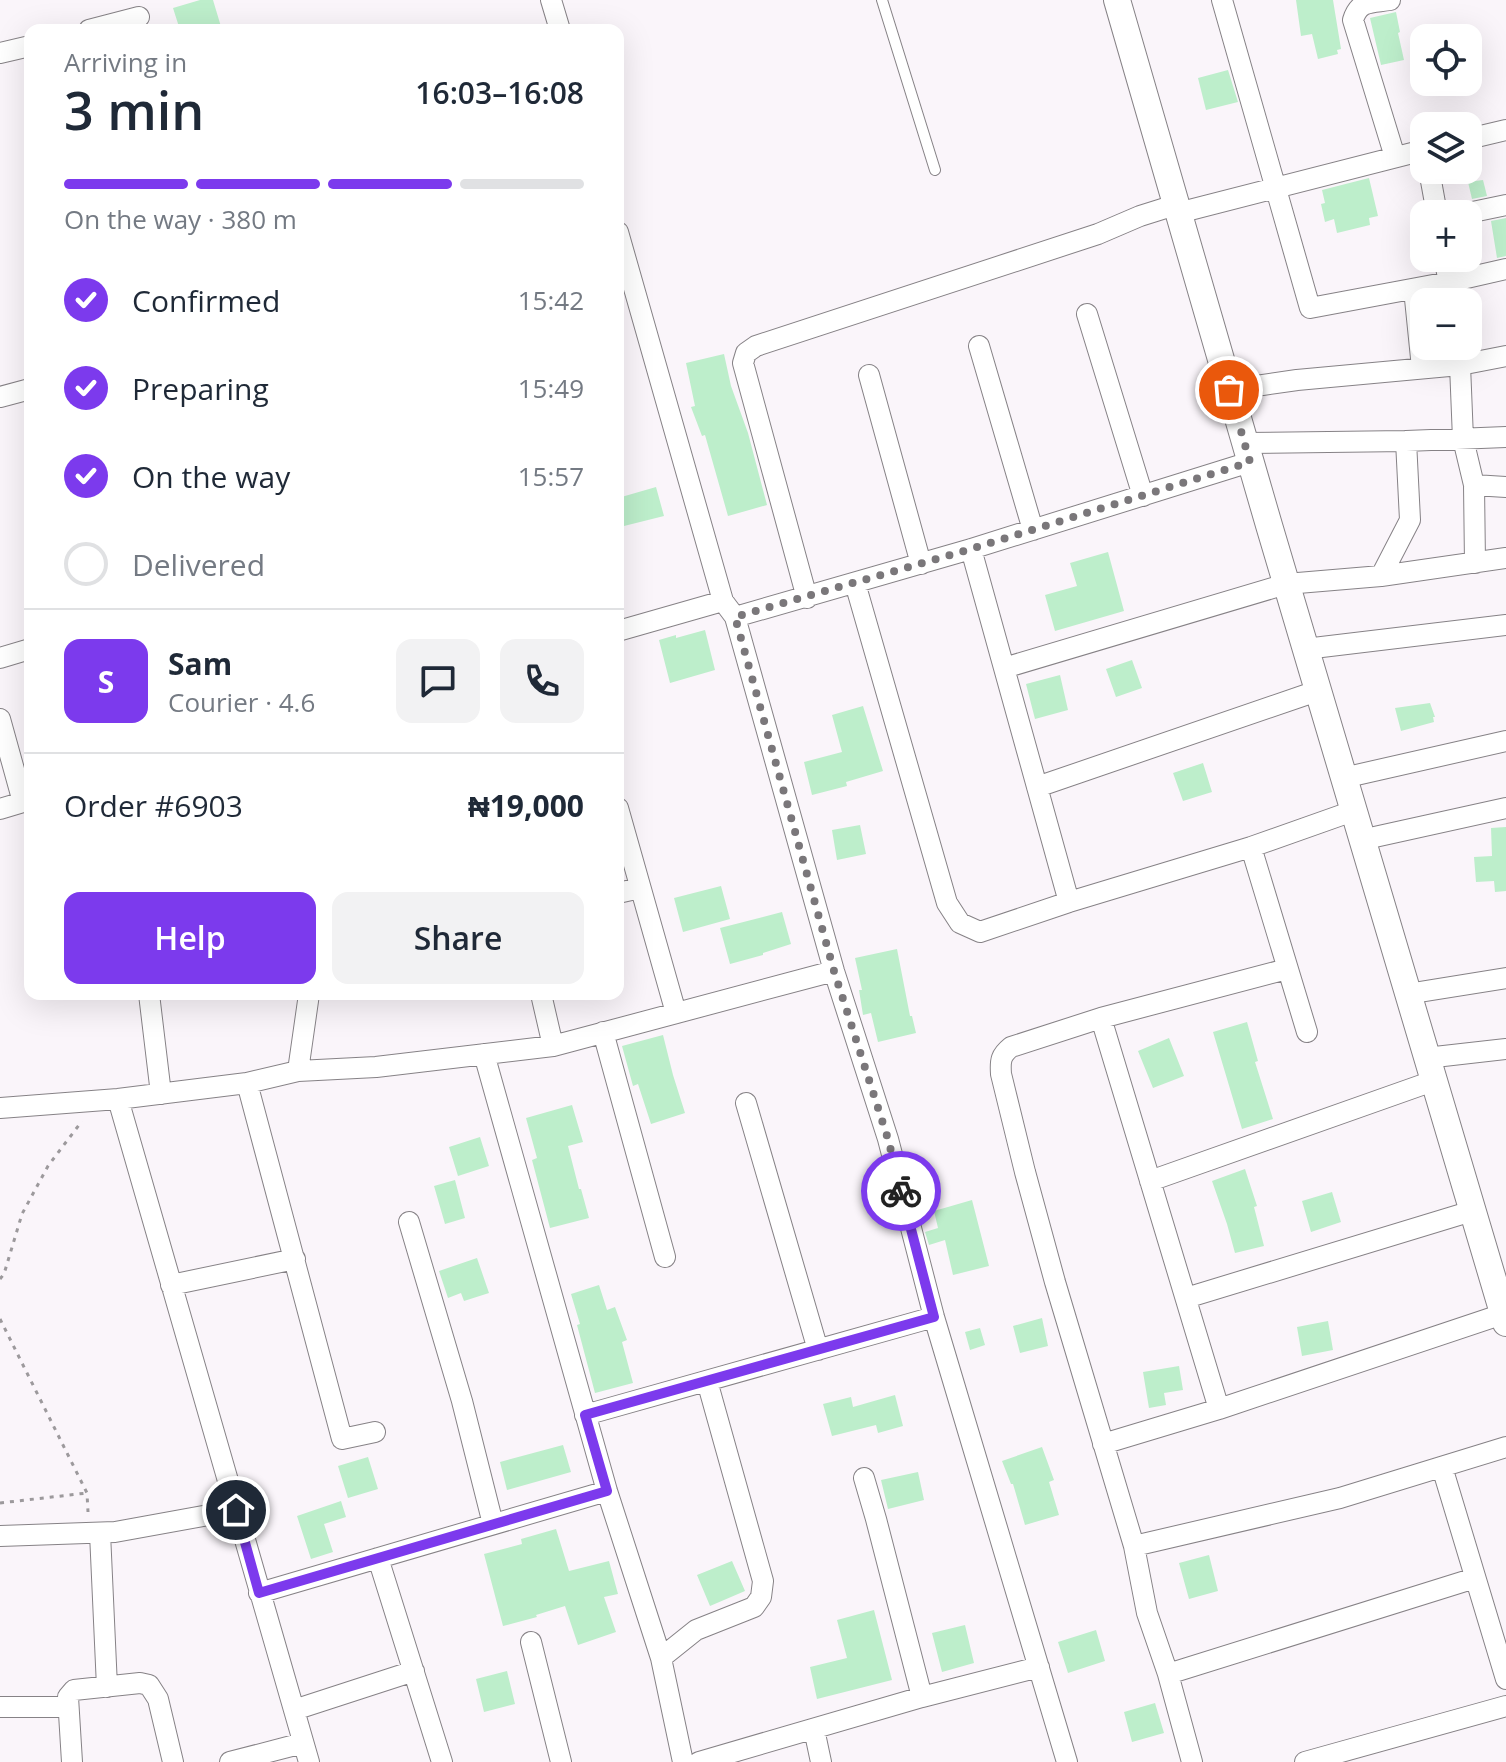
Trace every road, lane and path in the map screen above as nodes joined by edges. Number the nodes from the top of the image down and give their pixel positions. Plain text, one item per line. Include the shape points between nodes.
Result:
1 (551, 0) edge
2 (882, 0) edge
3 (1117, 0) edge
4 (1222, 0) edge
5 (1390, 0) edge
6 (139, 16) edge
7 (110, 24) edge
8 (558, 24) edge
9 (24, 47) edge
10 (0, 53) edge
11 (1506, 130) edge
12 (1482, 136) edge
13 (1410, 153) edge
14 (1395, 157) junction
15 (935, 170) dead end
16 (1277, 188) junction
17 (1506, 205) edge
18 (1176, 209) junction
19 (1482, 210) edge
20 (624, 252) edge
21 (1506, 269) edge
22 (1447, 272) edge
23 (1449, 282) junction
24 (1419, 288) edge
25 (1410, 290) edge
26 (1087, 314) dead end
27 (979, 346) dead end
28 (1506, 356) edge
29 (1421, 360) edge
30 (1460, 365) junction
31 (1422, 368) junction
32 (869, 375) dead end
33 (1229, 390) junction
34 (24, 391) edge
35 (0, 397) edge
36 (1506, 437) edge
37 (1463, 439) junction
38 (1406, 441) junction
39 (1248, 452) junction
40 (1474, 485) junction
41 (1506, 487) edge
42 (1143, 496) junction
43 (1033, 530) junction
44 (971, 549) junction
45 (1506, 558) edge
46 (1475, 563) junction
47 (921, 564) junction
48 (1381, 576) junction
49 (855, 583) junction
50 (1286, 584) junction
51 (807, 598) junction
52 (729, 609) junction
53 (1506, 625) edge
54 (624, 630) edge
55 (1305, 649) junction
56 (24, 651) edge
57 (0, 658) edge
58 (1004, 668) junction
59 (1317, 691) junction
60 (0, 719) edge
61 (1506, 741) edge
62 (1343, 778) junction
63 (1037, 787) junction
64 (24, 795) edge
65 (24, 802) edge
66 (1506, 808) edge
67 (0, 809) edge
68 (1353, 811) junction
69 (624, 830) edge
70 (1361, 840) junction
71 (1251, 847) junction
72 (640, 888) junction
73 (624, 892) edge
74 (1069, 902) junction
75 (1287, 969) junction
76 (834, 971) junction
77 (1506, 978) edge
78 (1407, 994) junction
79 (150, 1000) edge
80 (308, 1000) edge
81 (542, 1000) edge
82 (676, 1013) junction
83 (1101, 1018) junction
84 (603, 1032) junction
85 (1307, 1032) dead end
86 (553, 1046) junction
87 (1506, 1049) edge
88 (484, 1054) junction
89 (1430, 1070) junction
90 (298, 1071) junction
91 (247, 1083) junction
92 (161, 1094) junction
93 (108, 1100) junction
94 (746, 1103) dead end
95 (0, 1108) edge
96 (1150, 1181) junction
97 (1472, 1211) junction
98 (409, 1222) dead end
99 (665, 1257) dead end
100 (295, 1259) junction
101 (0, 1279) edge
102 (171, 1285) junction
103 (1186, 1298) junction
104 (934, 1317) junction
105 (0, 1319) edge
106 (1505, 1319) edge
107 (818, 1350) junction
108 (707, 1381) junction
109 (1219, 1409) junction
110 (585, 1415) junction
111 (375, 1432) dead end
112 (1103, 1444) junction
113 (1506, 1447) edge
114 (1442, 1467) junction
115 (864, 1478) dead end
116 (607, 1491) junction
117 (87, 1493) junction
118 (0, 1503) edge
119 (236, 1510) junction
120 (493, 1524) junction
121 (94, 1532) junction
122 (0, 1536) edge
123 (1134, 1546) junction
124 (378, 1558) junction
125 (1475, 1578) junction
126 (259, 1593) junction
127 (531, 1642) dead end
128 (661, 1658) junction
129 (1039, 1667) junction
130 (414, 1671) junction
131 (1168, 1674) junction
132 (1506, 1679) edge
133 (107, 1687) junction
134 (922, 1697) junction
135 (1506, 1706) edge
136 (0, 1707) edge
137 (68, 1707) junction
138 (294, 1710) junction
139 (814, 1729) junction
140 (306, 1752) edge
141 (72, 1762) edge
142 (173, 1762) edge
143 (230, 1762) edge
144 (442, 1762) edge
145 (561, 1762) edge
146 (683, 1762) edge
147 (699, 1762) edge
148 (821, 1762) edge
149 (1067, 1762) edge
150 (1192, 1762) edge
151 (1305, 1762) edge

1 - 8 street
2 - 15 lane
3 - 18 street
4 - 16 street
5 - 14 street via 1363,4 1353,20
6 - 7 street
9 - 10 street
11 - 12 street
13 - 14 street
14 - 16 street
16 - 18 street
16 - 25 street via 1310,308
17 - 19 street
18 - 33 street
18 - 51 street via 1140,216 746,353 743,363
20 - 52 street
21 - 23 street
22 - 23 street
23 - 24 street
26 - 42 street
27 - 43 street
28 - 30 street
29 - 31 street
30 - 31 street
30 - 37 street
31 - 33 street
32 - 47 street
33 - 39 street
34 - 35 street
36 - 37 street
37 - 38 street
37 - 40 street
38 - 39 street
38 - 48 street via 1410,520
39 - 42 street
39 - 50 street
40 - 41 street
40 - 46 street
42 - 43 street
43 - 44 street
44 - 47 street
44 - 58 street
45 - 46 street
46 - 48 street
47 - 49 street
48 - 50 street
49 - 51 street
49 - 74 street via 947,903 960,923 980,932
50 - 55 street
50 - 58 street
51 - 52 street
52 - 54 street
52 - 76 street
53 - 55 street
55 - 59 street
56 - 57 street
58 - 63 street
59 - 62 street
59 - 63 street
60 - 64 street
61 - 62 street
62 - 68 street
63 - 74 street
65 - 67 street
66 - 70 street
68 - 70 street
68 - 71 street
69 - 72 street
70 - 78 street
71 - 74 street
71 - 75 street
72 - 73 street
72 - 82 street
75 - 83 street
75 - 85 street
76 - 82 street
76 - 104 street via 888,1139
77 - 78 street
78 - 89 street
79 - 92 street
80 - 90 street
81 - 86 street
82 - 84 street
83 - 96 street
83 - 112 street via 1011,1047 1000,1061 1032,1200
84 - 86 street
84 - 99 street
86 - 88 street
87 - 89 street
88 - 90 street
88 - 110 street
89 - 96 street
89 - 97 street
90 - 91 street
91 - 92 street
91 - 100 street
92 - 93 street
93 - 95 street
93 - 101 path via 48,1166 22,1214
93 - 102 street
94 - 107 street
96 - 103 street
97 - 103 street
97 - 106 street
98 - 120 street
100 - 102 street
100 - 111 street via 342,1439
102 - 119 street
103 - 109 street
104 - 107 street
104 - 129 street
105 - 117 path
106 - 109 street
107 - 108 street
108 - 110 street
108 - 128 street via 763,1581 761,1597 754,1607 696,1630
109 - 112 street
110 - 116 street
112 - 123 street
113 - 114 street
114 - 123 street via 1340,1498
114 - 125 street
115 - 134 street
116 - 120 street
116 - 128 street
117 - 118 path
117 - 121 path
119 - 121 street
119 - 126 street
120 - 124 street
121 - 122 street
121 - 133 street
123 - 131 street via 1147,1613
124 - 126 street
124 - 130 street
125 - 131 street
125 - 132 street
126 - 138 street
127 - 145 street
128 - 146 street
129 - 134 street
129 - 149 street
130 - 138 street
130 - 144 street
131 - 150 street
133 - 137 street via 74,1690
133 - 142 street via 149,1685 158,1699
134 - 139 street
135 - 151 street
136 - 137 street
137 - 141 street
138 - 140 street
139 - 147 street
139 - 148 street
140 - 143 street

